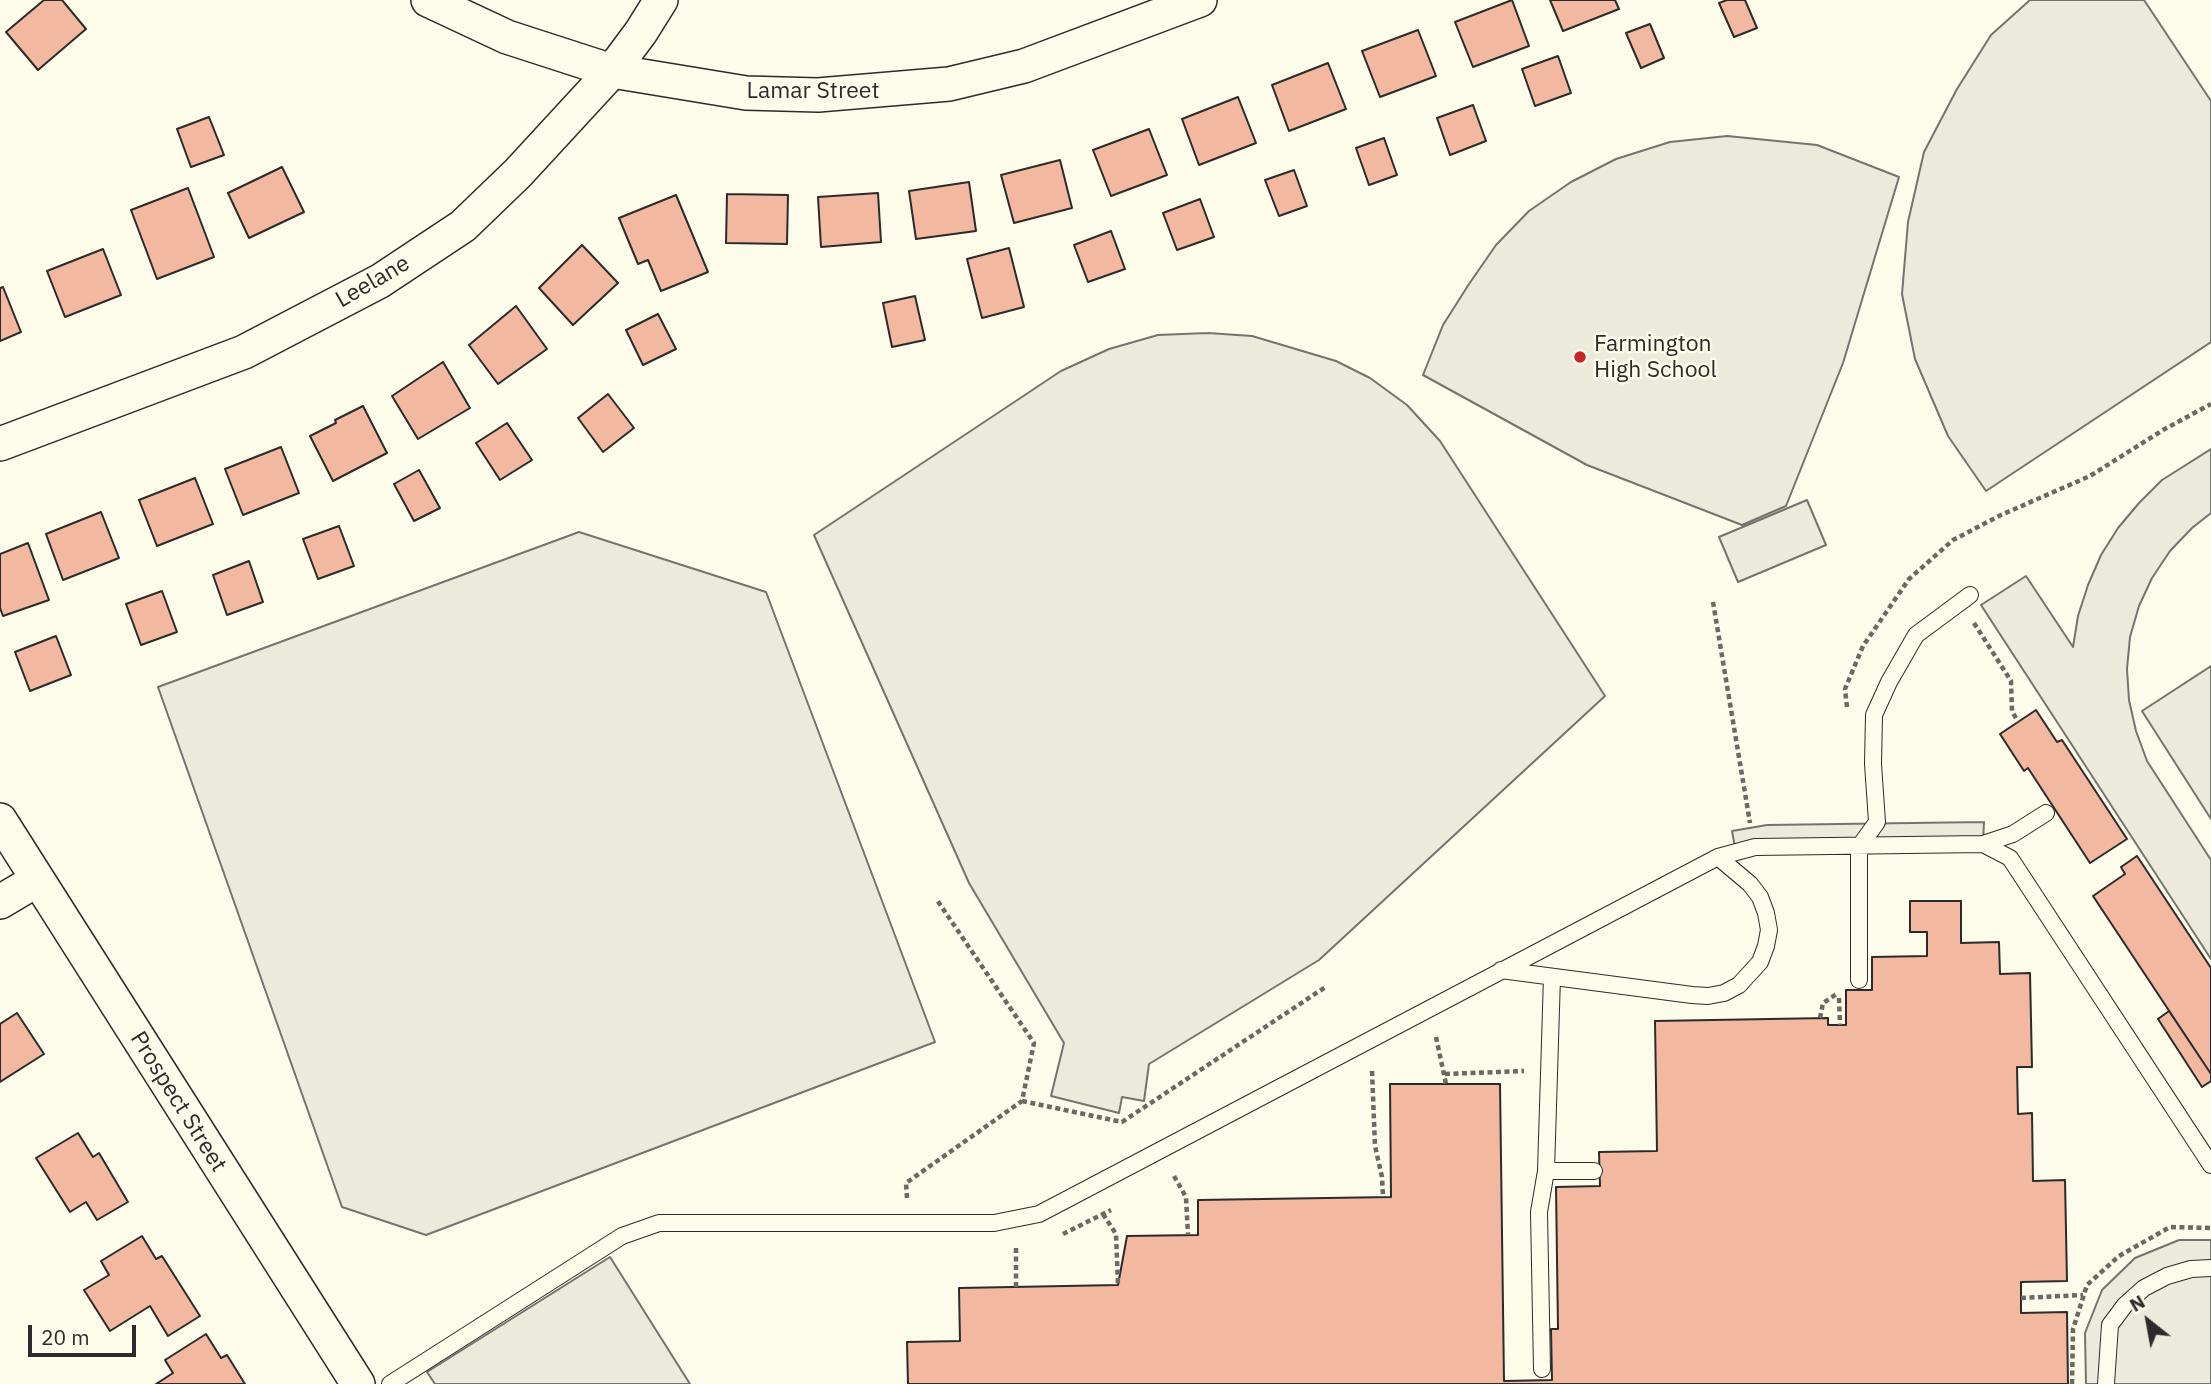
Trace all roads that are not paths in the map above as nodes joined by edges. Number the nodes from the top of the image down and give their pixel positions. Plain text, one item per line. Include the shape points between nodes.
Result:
1 (428, 0) edge
2 (661, 0) edge
3 (1200, 0) edge
4 (612, 71) junction
5 (0, 444) edge
6 (1966, 598) road end
7 (2046, 813) dead end
8 (0, 820) edge
9 (1983, 844) junction
10 (1860, 847) junction
11 (1718, 857) junction
12 (37, 880) junction
13 (0, 902) edge
14 (1501, 970) junction
15 (1552, 977) junction
16 (1859, 980) dead end
17 (2211, 1165) edge
18 (1546, 1171) junction
19 (1594, 1171) dead end
20 (2211, 1268) edge
21 (1542, 1369) dead end
22 (358, 1384) edge
23 (390, 1384) edge
24 (2106, 1384) edge

1 - 4 street, Lamar Street via 508,37
2 - 4 street, Leelane
3 - 4 street, Lamar Street via 1024,66 949,84 818,94 746,93
4 - 5 street, Leelane via 463,226 380,281 244,352
6 - 10 lane via 1916,635 1874,715 1877,822
7 - 9 lane via 2014,834
8 - 12 street, Prospect Street
9 - 10 lane
9 - 17 lane via 2010,858
10 - 11 lane via 1755,848
10 - 16 lane
11 - 14 lane
11 - 15 lane via 1760,898 1769,930 1760,962 1739,985 1708,996
12 - 13 street
12 - 22 street, Prospect Street
14 - 15 lane
14 - 23 lane via 1039,1214 994,1223 659,1223 622,1236
15 - 18 lane
18 - 19 lane
18 - 21 lane via 1539,1212
20 - 24 lane via 2167,1276 2125,1305 2110,1325

